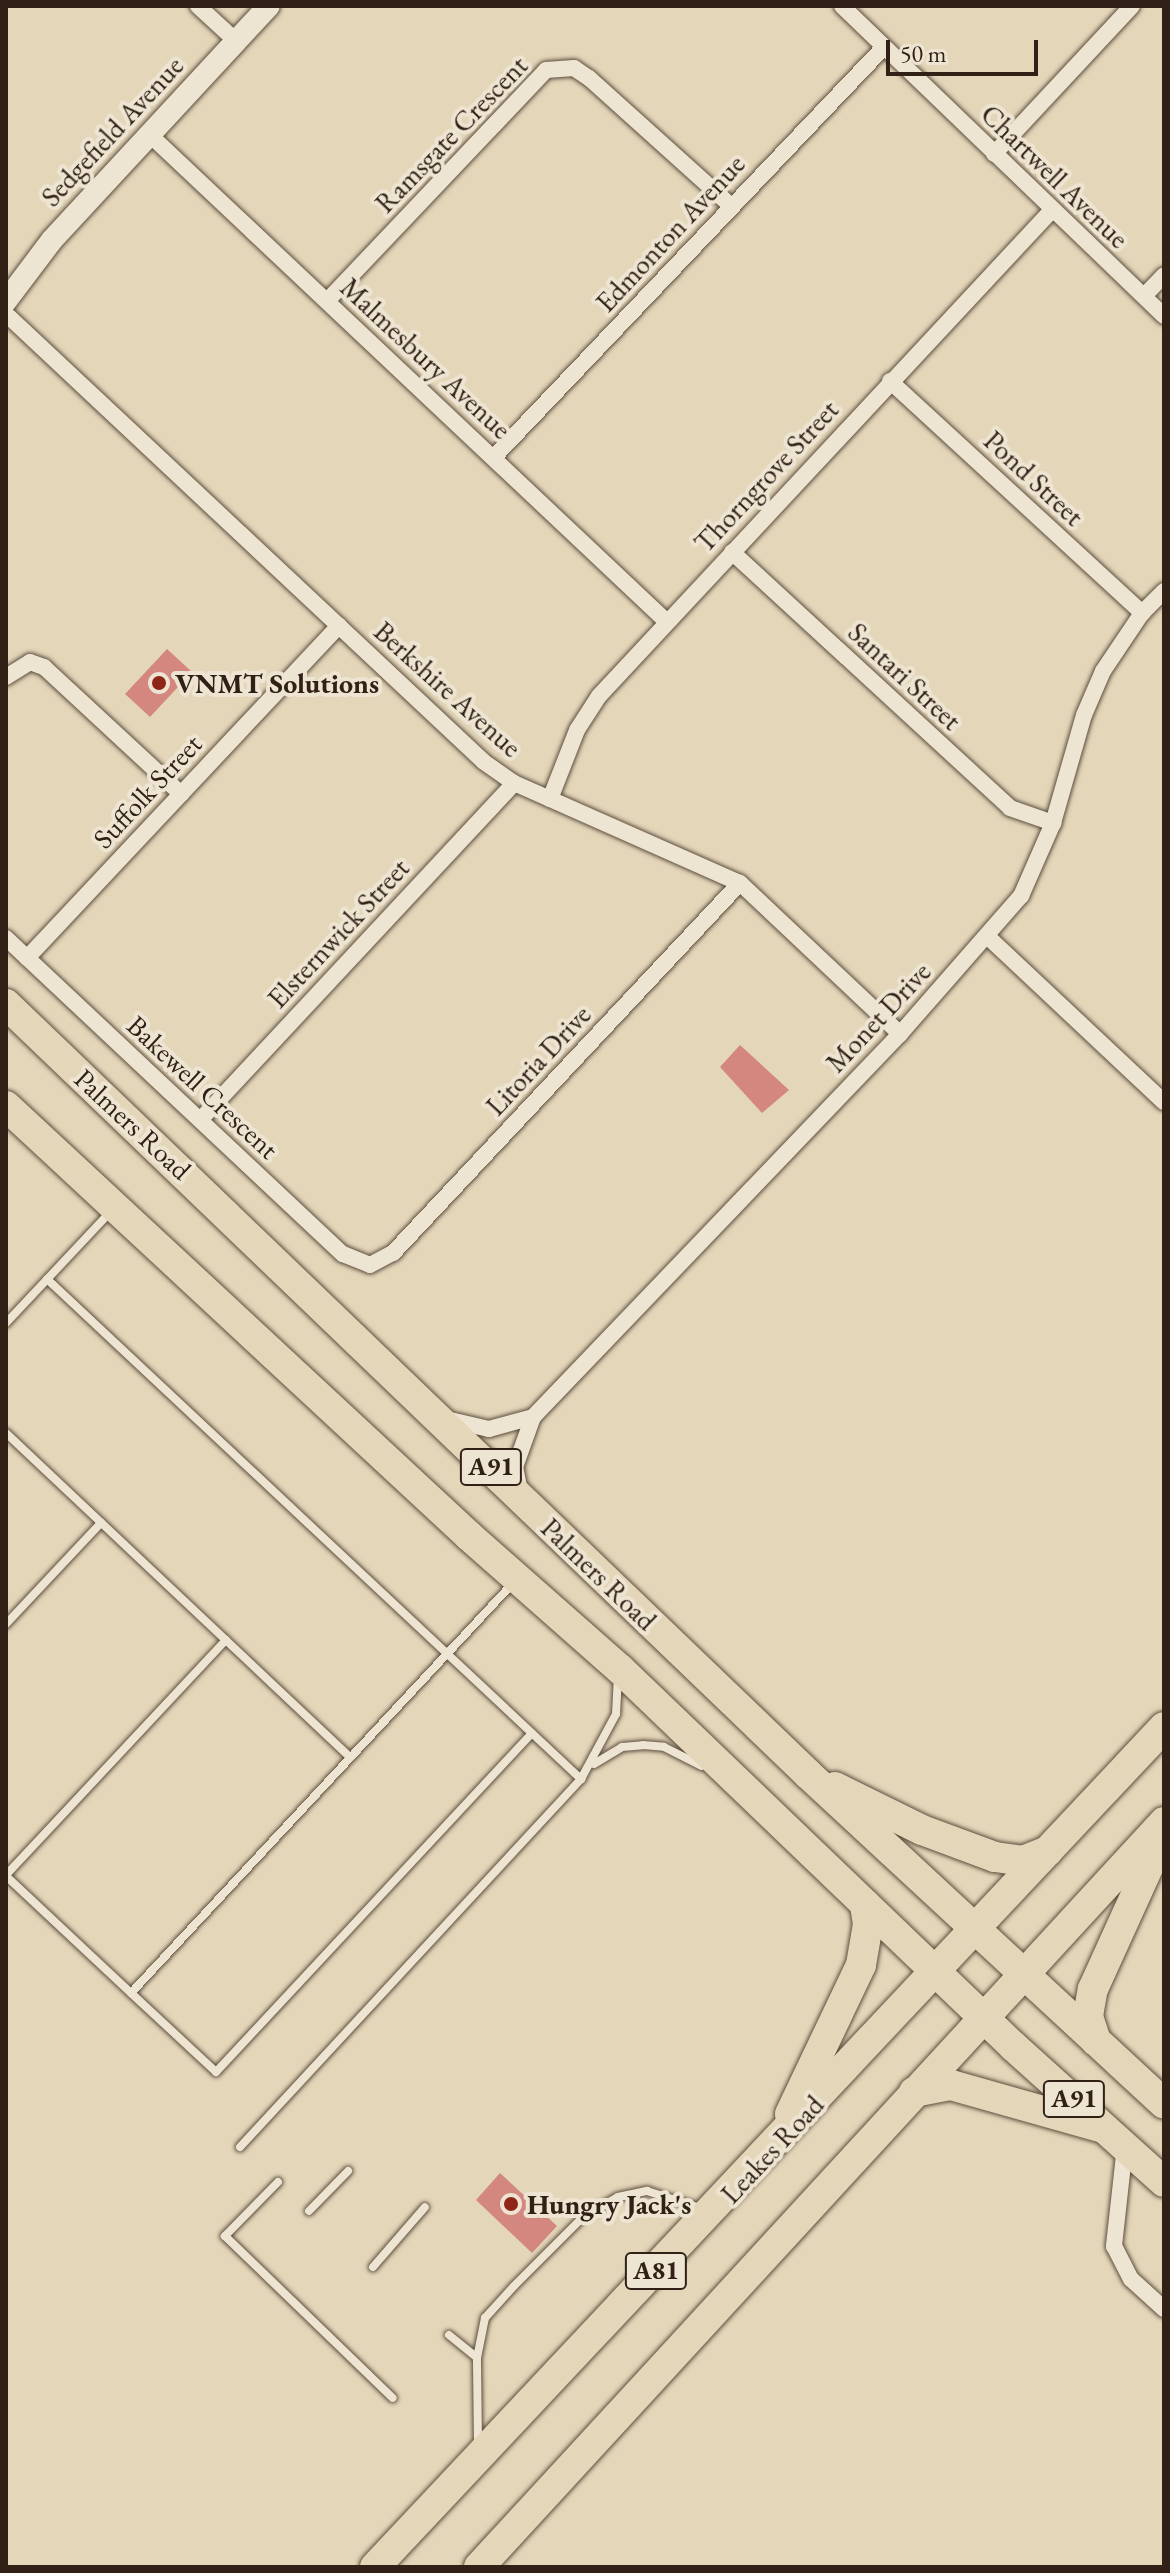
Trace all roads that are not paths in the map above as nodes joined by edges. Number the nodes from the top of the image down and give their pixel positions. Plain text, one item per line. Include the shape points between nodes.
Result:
1 (198, 6) edge
2 (269, 6) edge
3 (842, 6) edge
4 (1132, 6) edge
5 (236, 41) junction
6 (884, 47) junction
7 (149, 134) junction
8 (994, 154) junction
9 (731, 206) junction
10 (1052, 210) junction
11 (1164, 275) edge
12 (1144, 296) junction
13 (6, 301) edge
14 (327, 301) junction
15 (6, 314) edge
16 (1164, 316) edge
17 (890, 381) junction
18 (494, 457) junction
19 (732, 552) junction
20 (1164, 591) edge
21 (1142, 613) junction
22 (666, 621) junction
23 (339, 626) junction
24 (6, 677) edge
25 (514, 783) junction
26 (181, 794) junction
27 (550, 799) junction
28 (1053, 823) junction
29 (740, 883) junction
30 (988, 937) junction
31 (6, 938) edge
32 (27, 958) junction
33 (6, 1004) edge
34 (900, 1034) junction
35 (1164, 1102) edge
36 (6, 1106) edge
37 (201, 1119) junction
38 (115, 1207) junction
39 (370, 1265) joint
40 (47, 1279) junction
41 (6, 1323) edge
42 (442, 1417) junction
43 (533, 1417) junction
44 (6, 1433) edge
45 (531, 1509) junction
46 (101, 1523) junction
47 (517, 1579) junction
48 (6, 1624) edge
49 (226, 1640) junction
50 (447, 1653) junction
51 (620, 1669) junction
52 (1164, 1727) edge
53 (532, 1733) junction
54 (349, 1756) junction
55 (593, 1764) junction
56 (808, 1774) junction
57 (581, 1779) junction
58 (745, 1789) junction
59 (1164, 1822) edge
60 (1164, 1832) edge
61 (1048, 1851) junction
62 (6, 1876) edge
63 (865, 1904) junction
64 (976, 1930) junction
65 (936, 1973) junction
66 (1022, 1973) junction
67 (131, 1993) junction
68 (982, 2017) junction
69 (1096, 2041) junction
70 (914, 2092) junction
71 (1164, 2104) edge
72 (1119, 2137) junction
73 (240, 2147) dead end
74 (772, 2148) junction
75 (348, 2171) dead end
76 (278, 2182) dead end
77 (1164, 2182) edge
78 (425, 2207) dead end
79 (309, 2211) dead end
80 (714, 2212) junction
81 (373, 2267) dead end
82 (1164, 2309) edge
83 (449, 2335) dead end
84 (477, 2358) junction
85 (393, 2398) dead end
86 (478, 2453) junction
87 (375, 2567) edge
88 (479, 2567) edge

1 - 5 street
2 - 5 street, Sedgefield Avenue
3 - 6 street, Chartwell Avenue
4 - 8 street
5 - 7 street, Sedgefield Avenue
6 - 8 street, Chartwell Avenue
6 - 9 street, Edmonton Avenue
7 - 13 street, Sedgefield Avenue via 52,240
7 - 14 street, Malmesbury Avenue
8 - 10 street, Chartwell Avenue
9 - 14 street, Ramsgate Crescent via 589,78 574,68 546,70
9 - 18 street, Edmonton Avenue
10 - 12 street, Chartwell Avenue
10 - 17 street, Thorngrove Street
11 - 12 street
12 - 16 street, Chartwell Avenue
14 - 18 street, Malmesbury Avenue
15 - 23 street, Berkshire Avenue
17 - 19 street, Thorngrove Street
17 - 21 street, Pond Street
18 - 22 street, Malmesbury Avenue
19 - 22 street, Thorngrove Street
19 - 28 street, Santari Street via 1010,808
20 - 21 street, Monet Drive
21 - 28 street, Monet Drive via 1103,671 1084,715
22 - 27 street, Thorngrove Street via 599,696 577,730
23 - 25 street, Berkshire Avenue via 484,762
23 - 26 street, Suffolk Street
24 - 26 street via 30,662 44,667
25 - 27 street, Berkshire Avenue
25 - 37 street, Elsternwick Street
26 - 32 street, Suffolk Street
27 - 29 street, Berkshire Avenue
28 - 30 street, Monet Drive via 1021,896
29 - 34 street, Berkshire Avenue
29 - 39 street, Litoria Drive via 393,1253
30 - 34 street, Monet Drive
30 - 35 street
31 - 32 street, Bakewell Crescent
32 - 37 street, Bakewell Crescent
33 - 42 highway, Palmers Road / A91
34 - 43 street, Monet Drive
36 - 38 highway, Palmers Road / A91
37 - 39 street, Bakewell Crescent via 343,1254
38 - 40 lane
38 - 47 highway, Palmers Road / A91
40 - 41 lane
40 - 50 lane
42 - 43 street via 489,1429
42 - 45 highway, Palmers Road / A91
43 - 45 street, Monet Drive via 515,1467 518,1490
44 - 46 lane
45 - 56 highway, Palmers Road / A91
46 - 48 lane
46 - 49 lane
47 - 50 lane
47 - 51 highway, Palmers Road / A91
49 - 54 lane
49 - 62 lane
50 - 53 lane
50 - 54 lane
51 - 55 lane via 616,1714
51 - 58 highway, Palmers Road / A91
52 - 61 highway, Leakes Road / A81
53 - 57 lane
53 - 67 lane via 216,2072
54 - 67 lane
55 - 57 lane
55 - 58 lane via 622,1747 664,1747
56 - 61 highway via 922,1830 995,1857 1023,1861
56 - 64 highway, Palmers Road / A91
57 - 73 lane
58 - 63 highway, Palmers Road / A91
59 - 66 highway, A81
60 - 69 highway via 1093,1989 1088,2016
61 - 64 highway, Leakes Road / A81
62 - 67 lane
63 - 65 highway, Palmers Road / A91
63 - 74 highway via 868,1924 861,1965
64 - 65 highway, Leakes Road / A81
64 - 66 highway, Palmers Road / A91
65 - 68 highway, Palmers Road / A91
65 - 74 highway, Leakes Road / A81
66 - 68 highway, A81
66 - 69 highway, Palmers Road / A91
68 - 70 highway, A81
68 - 72 highway, Palmers Road / A91
69 - 71 highway, Palmers Road / A91
70 - 72 highway via 951,2085
70 - 88 highway, A81
72 - 77 highway, Palmers Road / A91
72 - 82 street via 1114,2246 1131,2279
74 - 80 highway, Leakes Road / A81
75 - 79 lane
76 - 85 lane via 225,2236
78 - 81 lane
80 - 84 lane via 647,2191 618,2197 584,2216 485,2318
80 - 86 highway, Leakes Road / A81
83 - 84 lane
84 - 86 lane
86 - 87 highway, Leakes Road / A81

